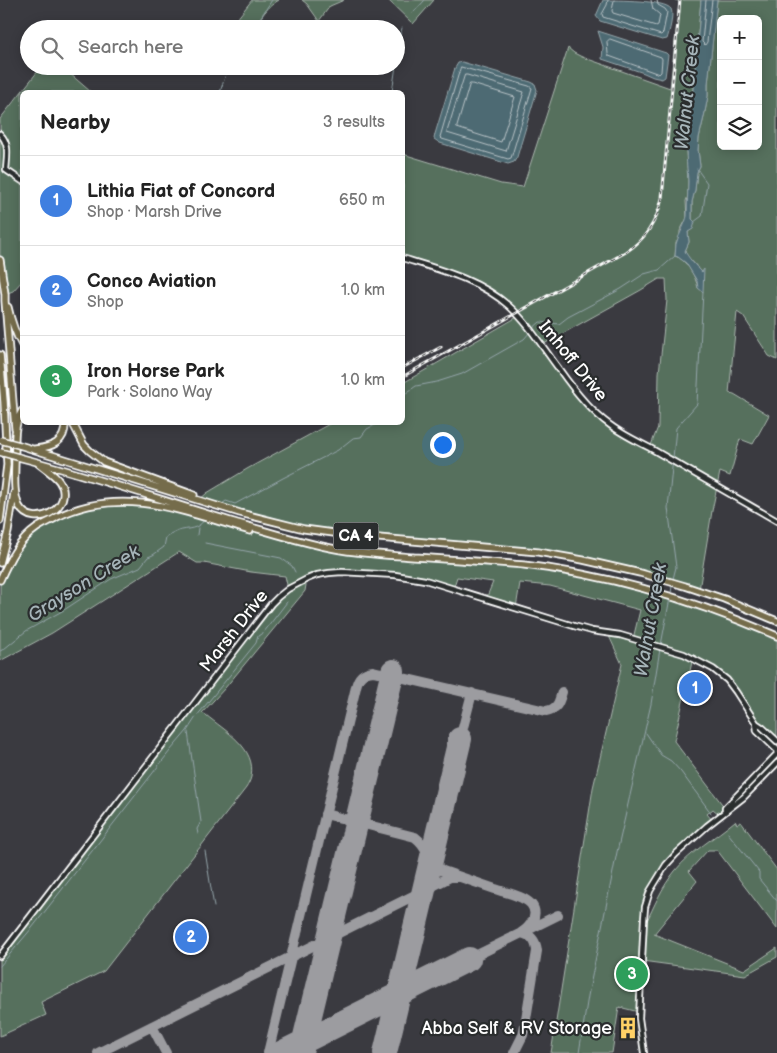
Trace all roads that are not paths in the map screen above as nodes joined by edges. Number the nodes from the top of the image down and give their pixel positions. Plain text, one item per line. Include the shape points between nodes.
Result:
1 (0, 134) edge
2 (20, 179) edge
3 (405, 259) edge
4 (0, 260) edge
5 (5, 294) junction
6 (20, 341) edge
7 (0, 355) edge
8 (20, 415) edge
9 (65, 425) edge
10 (73, 425) edge
11 (15, 435) junction
12 (0, 440) edge
13 (31, 449) junction
14 (0, 452) edge
15 (37, 462) junction
16 (15, 483) junction
17 (200, 499) junction
18 (184, 509) junction
19 (776, 519) edge
20 (0, 521) edge
21 (0, 563) edge
22 (0, 580) edge
23 (777, 621) edge
24 (777, 636) edge
25 (756, 723) junction
26 (777, 741) edge
27 (777, 752) edge
28 (777, 763) edge
29 (724, 811) junction
30 (0, 956) edge
31 (644, 1053) edge

1 - 2 street via 7,144 6,170
3 - 19 street, Imhoff Drive via 452,273 498,297 521,318 571,385 609,425
4 - 5 highway
5 - 6 highway
5 - 11 highway
7 - 20 highway via 7,464
8 - 11 highway
9 - 13 highway via 63,435 55,444
10 - 17 highway via 84,445 104,462
11 - 16 highway
12 - 13 highway, bridge
13 - 17 highway
14 - 15 highway, bridge
15 - 16 highway via 60,482 62,497 56,509 40,517 24,512 17,499
15 - 18 highway
16 - 21 highway
17 - 23 highway, CA 4 via 304,529 538,552 583,560 678,583
18 - 22 highway via 112,502 68,512 27,536 11,556
18 - 24 highway, CA 4 via 273,537 351,552 525,566 587,575 670,595
25 - 26 street, Marsh Drive
25 - 27 street, Marsh Drive via 757,731
25 - 30 street, Marsh Drive via 727,680 684,654 620,635 574,626 412,577 342,572 317,575 297,584 272,604
27 - 29 street
28 - 29 street via 744,797
29 - 31 street via 666,865 647,899 639,1018

